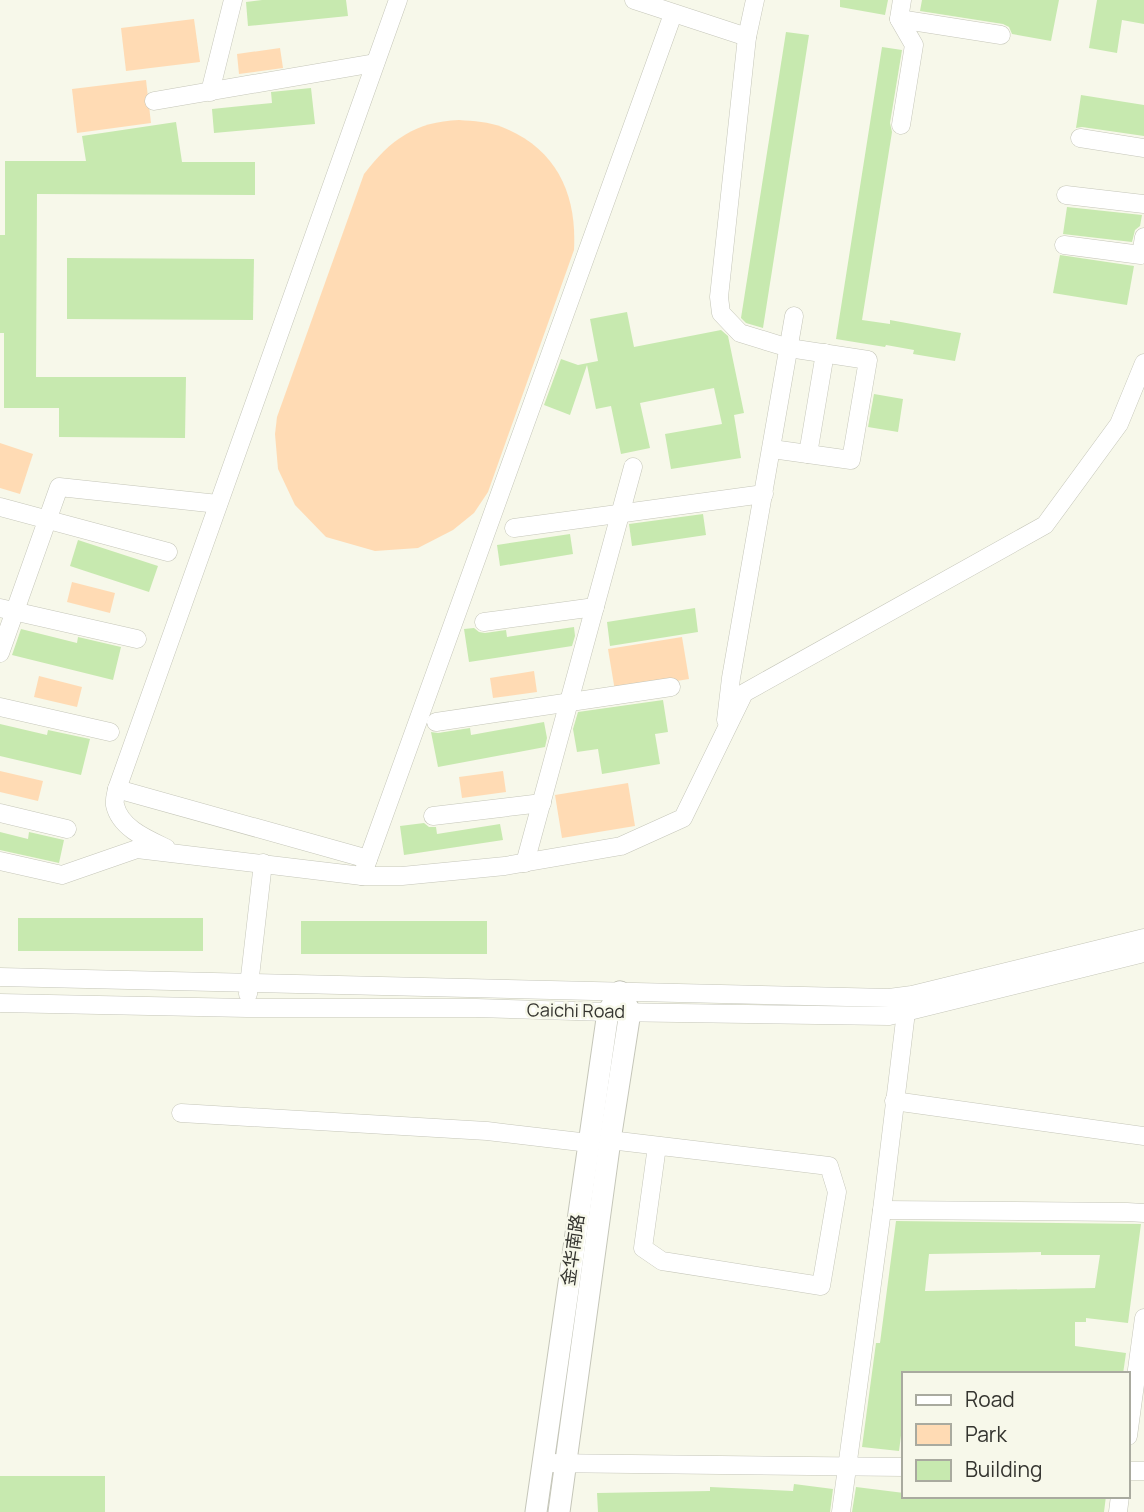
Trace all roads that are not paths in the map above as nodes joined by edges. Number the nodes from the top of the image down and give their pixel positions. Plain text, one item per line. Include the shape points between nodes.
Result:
1 (233, 0) edge
2 (398, 0) edge
3 (634, 0) edge
4 (755, 0) edge
5 (902, 0) edge
6 (673, 14) junction
7 (900, 19) junction
8 (1001, 36) dead end
9 (747, 37) junction
10 (375, 63) junction
11 (210, 92) junction
12 (155, 101) dead end
13 (901, 125) dead end
14 (1080, 138) dead end
15 (1144, 148) edge
16 (1066, 195) dead end
17 (1144, 204) edge
18 (1144, 237) edge
19 (1064, 245) dead end
20 (794, 316) dead end
21 (789, 348) junction
22 (825, 353) junction
23 (1144, 363) edge
24 (772, 449) junction
25 (808, 454) junction
26 (633, 467) dead end
27 (764, 494) junction
28 (218, 504) junction
29 (0, 507) edge
30 (621, 513) junction
31 (48, 520) junction
32 (514, 528) dead end
33 (169, 552) dead end
34 (595, 607) junction
35 (7, 609) edge
36 (484, 622) dead end
37 (137, 639) dead end
38 (0, 653) edge
39 (671, 687) dead end
40 (569, 703) junction
41 (0, 707) edge
42 (436, 722) dead end
43 (110, 732) dead end
44 (723, 736) junction
45 (117, 789) junction
46 (542, 803) junction
47 (0, 813) edge
48 (433, 816) dead end
49 (67, 829) dead end
50 (178, 854) junction
51 (0, 862) edge
52 (263, 863) junction
53 (525, 863) junction
54 (365, 867) junction
55 (1144, 938) edge
56 (1144, 953) edge
57 (0, 977) edge
58 (248, 984) junction
59 (620, 992) junction
60 (0, 1003) edge
61 (909, 1003) junction
62 (247, 1008) junction
63 (608, 1012) junction
64 (630, 1012) junction
65 (894, 1101) junction
66 (181, 1113) dead end
67 (1144, 1136) edge
68 (610, 1140) junction
69 (589, 1143) junction
70 (657, 1146) junction
71 (882, 1206) junction
72 (1144, 1206) edge
73 (1144, 1213) edge
74 (1144, 1318) edge
75 (1130, 1421) edge
76 (543, 1463) junction
77 (565, 1463) junction
78 (848, 1467) junction
79 (902, 1467) edge
80 (536, 1512) edge
81 (559, 1512) edge
82 (841, 1512) edge

1 - 11 street
2 - 10 street
3 - 6 street
4 - 9 street
5 - 7 street
6 - 9 street
6 - 54 street
7 - 8 street
7 - 13 street via 914,45
9 - 21 street via 720,313 740,333
10 - 11 street
10 - 28 street
11 - 12 street
14 - 15 street
16 - 17 street
18 - 19 street via 1141,256
20 - 21 street
21 - 22 street
21 - 24 street
22 - 25 street
22 - 25 street via 868,360 851,460
23 - 44 street via 1119,424 1045,526 744,693
24 - 25 street
24 - 27 street
26 - 30 street
27 - 30 street
27 - 44 street
28 - 31 street via 59,488
28 - 45 street
29 - 31 street
30 - 32 street
30 - 34 street
31 - 33 street
31 - 35 street
34 - 36 street
34 - 40 street
35 - 37 street
35 - 38 street
39 - 40 street
40 - 42 street
40 - 46 street
41 - 43 street
44 - 53 street via 684,818 621,846
45 - 50 street via 114,804 122,821
45 - 54 street
46 - 48 street
46 - 53 street
47 - 49 street
50 - 51 street via 137,849 62,875
50 - 52 street
52 - 54 street
52 - 58 street
53 - 54 street via 401,876
55 - 61 street, Caichi Road
56 - 61 street, Caichi Road
57 - 58 street, Caichi Road
58 - 59 street, Caichi Road
58 - 62 street
59 - 61 street, Caichi Road via 889,998
59 - 63 main road, 金华南路
59 - 64 main road
60 - 62 street, Caichi Road
61 - 64 street, Caichi Road via 889,1016
61 - 65 street
62 - 63 street, Caichi Road
63 - 64 street, Caichi Road
63 - 69 main road, 金华南路
64 - 68 main road, 金华南路
65 - 67 street
65 - 71 street
66 - 69 street via 487,1131
68 - 70 street
68 - 77 main road, 金华南路
69 - 76 main road, 金华南路
70 - 70 street via 829,1166 837,1192 821,1286 662,1261 643,1248
71 - 72 street
71 - 73 street
71 - 78 street
74 - 75 street
76 - 77 street
76 - 80 main road, 金华南路
77 - 78 street
77 - 81 main road, 金华南路
78 - 79 street
78 - 82 street

